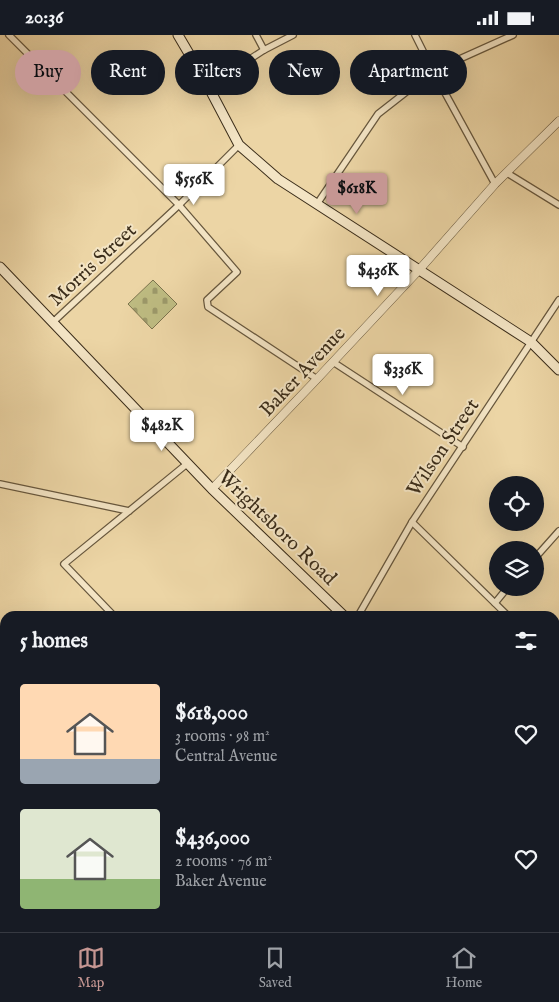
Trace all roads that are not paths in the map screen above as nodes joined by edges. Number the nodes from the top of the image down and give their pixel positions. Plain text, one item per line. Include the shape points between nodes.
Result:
1 (9, 35) edge
2 (178, 35) edge
3 (256, 35) edge
4 (293, 35) edge
5 (415, 35) edge
6 (512, 35) edge
7 (187, 50) edge
8 (264, 50) junction
9 (422, 50) edge
10 (259, 53) edge
11 (467, 56) edge
12 (213, 95) edge
13 (402, 95) edge
14 (446, 95) edge
15 (559, 121) edge
16 (239, 145) junction
17 (508, 173) junction
18 (496, 185) junction
19 (317, 204) junction
20 (179, 205) junction
21 (559, 205) edge
22 (0, 267) edge
23 (419, 270) junction
24 (559, 300) edge
25 (52, 323) junction
26 (532, 342) junction
27 (333, 362) junction
28 (559, 370) edge
29 (318, 379) junction
30 (462, 447) junction
31 (188, 463) junction
32 (0, 484) edge
33 (212, 489) junction
34 (129, 511) junction
35 (412, 522) junction
36 (559, 531) edge
37 (544, 548) edge
38 (500, 596) edge
39 (494, 603) junction
40 (109, 611) edge
41 (339, 611) edge
42 (361, 611) edge
43 (503, 611) edge

1 - 20 street
2 - 7 main road
3 - 8 street
4 - 8 street
5 - 9 street
6 - 11 street
8 - 10 street
12 - 16 main road
13 - 19 street via 378,114
14 - 18 street
15 - 17 street, Baker Avenue
16 - 19 main road via 278,179
16 - 20 street, Morris Street
17 - 18 street, Baker Avenue
17 - 21 street
18 - 23 street, Baker Avenue
19 - 23 main road
20 - 25 street, Morris Street
20 - 29 street via 237,272 207,300 208,307
22 - 25 main road, Wrightsboro Road
23 - 26 main road
23 - 27 street, Baker Avenue
24 - 26 street, Wilson Street
25 - 31 main road, Wrightsboro Road
26 - 28 main road
26 - 30 street, Wilson Street
27 - 29 street, Baker Avenue
27 - 30 street
29 - 33 street, Baker Avenue
30 - 35 street, Wilson Street
31 - 33 main road, Wrightsboro Road
31 - 34 street
32 - 34 street
33 - 41 main road, Wrightsboro Road
34 - 40 street via 64,565
35 - 39 street
35 - 42 street, Wilson Street
36 - 37 street
38 - 39 street
39 - 43 street

